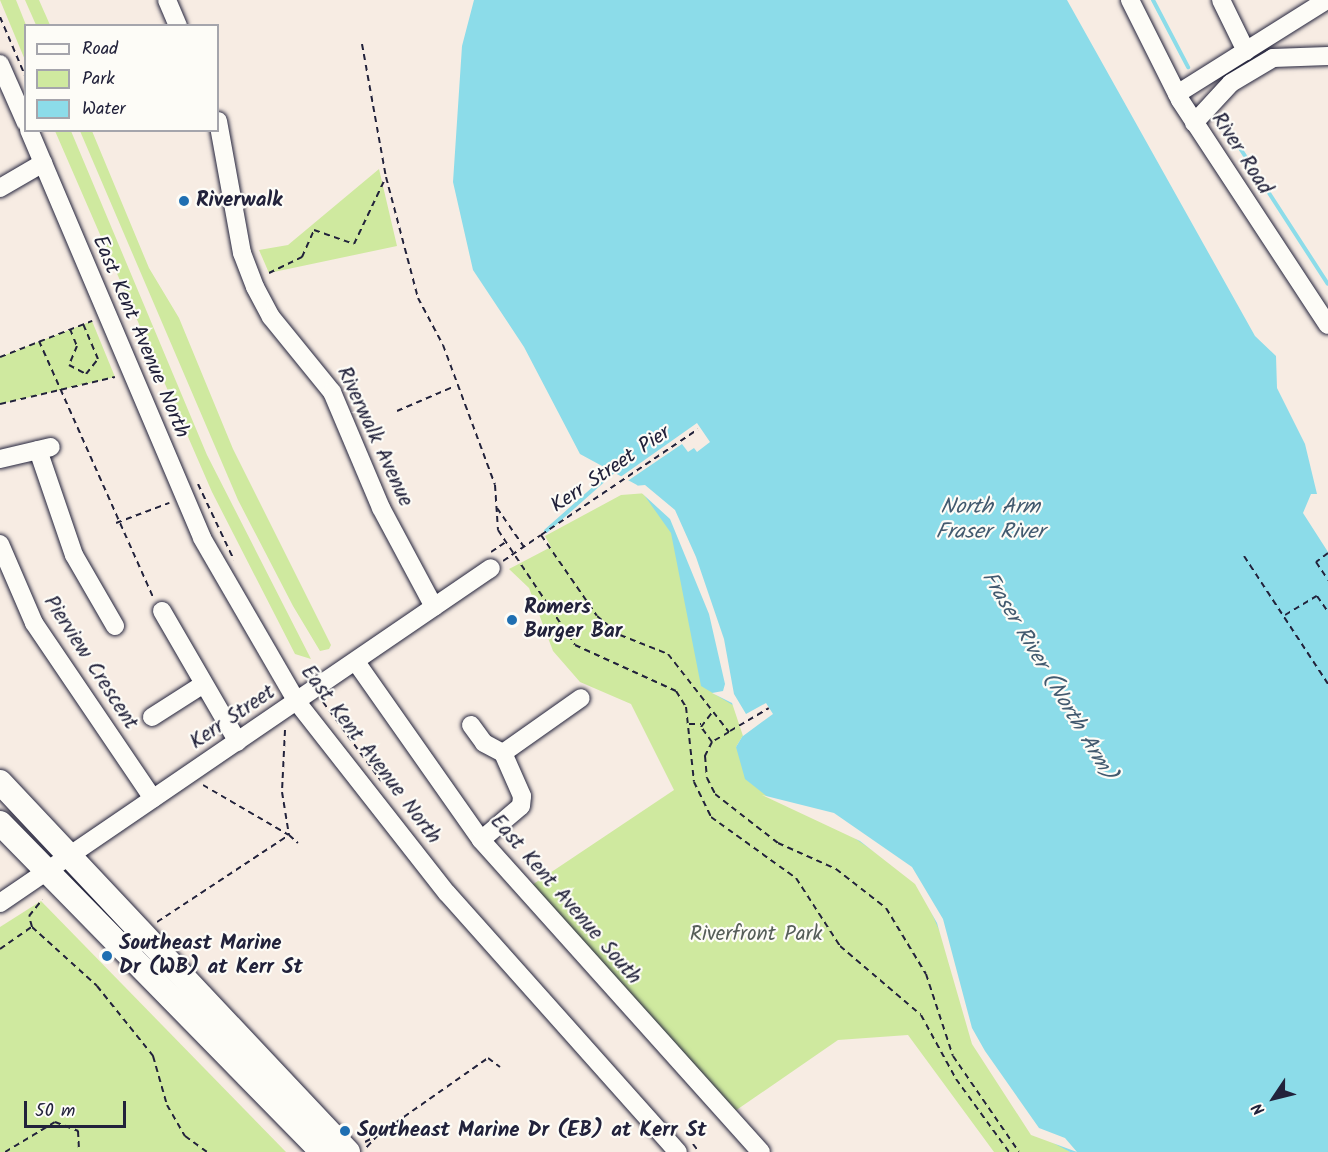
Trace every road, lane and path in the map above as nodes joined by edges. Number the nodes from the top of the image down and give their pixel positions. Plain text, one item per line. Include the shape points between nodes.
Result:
1 (167, 0) edge
2 (1130, 0) edge
3 (1327, 0) edge
4 (1228, 3) edge
5 (0, 17) edge
6 (177, 24) edge
7 (362, 44) dead end
8 (1246, 51) junction
9 (1328, 56) edge
10 (0, 64) edge
11 (24, 73) edge
12 (1177, 94) junction
13 (24, 118) edge
14 (1194, 123) junction
15 (219, 127) edge
16 (30, 132) edge
17 (43, 163) junction
18 (386, 177) junction
19 (0, 188) edge
20 (269, 273) dead end
21 (92, 321) dead end
22 (83, 324) junction
23 (1328, 325) edge
24 (70, 329) junction
25 (39, 342) junction
26 (0, 357) edge
27 (86, 374) junction
28 (115, 377) dead end
29 (88, 382) junction
30 (455, 386) junction
31 (59, 388) junction
32 (0, 404) edge
33 (397, 411) dead end
34 (698, 429) dead end
35 (0, 459) edge
36 (195, 477) dead end
37 (169, 503) dead end
38 (496, 507) junction
39 (116, 523) junction
40 (541, 536) junction
41 (0, 544) edge
42 (524, 547) junction
43 (1328, 553) edge
44 (515, 554) junction
45 (1244, 556) dead end
46 (238, 567) dead end
47 (491, 568) dead end
48 (1328, 580) edge
49 (1328, 601) edge
50 (1323, 604) junction
51 (434, 607) junction
52 (162, 610) joint
53 (1328, 612) edge
54 (1284, 616) junction
55 (115, 626) dead end
56 (356, 662) junction
57 (1328, 684) edge
58 (202, 685) junction
59 (581, 698) dead end
60 (297, 702) junction
61 (320, 703) dead end
62 (769, 708) dead end
63 (713, 711) junction
64 (152, 717) dead end
65 (689, 724) junction
66 (701, 724) junction
67 (471, 725) dead end
68 (285, 730) dead end
69 (345, 730) dead end
70 (729, 732) junction
71 (238, 742) junction
72 (712, 742) junction
73 (503, 753) junction
74 (0, 782) edge
75 (200, 783) dead end
76 (153, 799) junction
77 (0, 823) edge
78 (289, 835) junction
79 (481, 840) junction
80 (298, 843) dead end
81 (69, 856) junction
82 (46, 872) junction
83 (42, 900) dead end
84 (0, 903) edge
85 (152, 926) dead end
86 (32, 927) junction
87 (0, 949) edge
88 (500, 1067) dead end
89 (360, 1147) edge
90 (5, 1152) edge
91 (79, 1152) edge
92 (207, 1152) edge
93 (322, 1152) edge
94 (678, 1152) edge
95 (761, 1152) edge
96 (1009, 1152) edge
97 (1019, 1152) edge

1 - 6 street
2 - 12 street, River Road
3 - 8 street
4 - 8 street
5 - 11 path
7 - 18 path
8 - 12 street
9 - 14 street via 1272,58 1231,83
10 - 13 street
12 - 14 street, River Road
14 - 23 street, River Road
15 - 51 street, Riverwalk Avenue via 237,233 255,287 271,316 332,392 381,508
16 - 17 street, East Kent Avenue North
17 - 19 street
17 - 60 street, East Kent Avenue North via 202,538
18 - 20 path via 354,244 314,230 302,257
18 - 30 path via 418,298 443,345
21 - 22 path
22 - 24 path
22 - 27 path via 98,359
24 - 25 path
24 - 27 path via 77,346 69,365
25 - 26 path
25 - 31 path
27 - 29 path
28 - 29 path
29 - 31 path
30 - 33 path
30 - 38 path via 495,484
31 - 32 path
31 - 39 path
34 - 40 path, Kerr Street Pier
35 - 55 street via 45,449 74,555
36 - 46 path
37 - 39 path
38 - 42 path
38 - 44 path via 498,530
39 - 52 path
40 - 42 path, Kerr Street Pier
40 - 63 path via 597,616 620,635 668,654
41 - 76 street, Pierview Crescent via 40,633
42 - 44 path, Kerr Street Pier
43 - 48 path via 1316,562
44 - 65 path via 575,645 666,684 682,698
45 - 54 path
47 - 51 street, Kerr Street
49 - 50 path
50 - 53 path
50 - 54 path via 1317,596
51 - 56 street, Kerr Street
52 - 58 street
54 - 57 path
56 - 60 street, Kerr Street
56 - 79 street, East Kent Avenue South
58 - 64 street
58 - 71 street
59 - 73 street
60 - 71 street, Kerr Street
60 - 94 street, East Kent Avenue North via 447,893
61 - 69 path via 327,701
62 - 70 path
63 - 66 path
63 - 70 path
65 - 66 path
65 - 96 path via 694,782 711,817 796,878 840,946 921,1016 956,1079
66 - 72 path
67 - 73 street via 484,743
68 - 78 path via 282,792
70 - 72 path
71 - 76 street, Kerr Street
72 - 97 path via 708,747 707,778 715,794 778,843 836,869 886,908 926,974 953,1056
73 - 79 street via 522,796 521,806
74 - 81 main road
75 - 78 path
76 - 81 street, Kerr Street
77 - 82 main road
78 - 80 path
78 - 85 path
79 - 95 street, East Kent Avenue South
81 - 82 street, Kerr Street
81 - 89 main road
82 - 84 street, Kerr Street
82 - 93 main road
83 - 86 path via 29,916
86 - 87 path
86 - 92 path via 97,986 130,1024 153,1056 167,1105 185,1136
88 - 89 path via 488,1058
90 - 91 path via 55,1122 78,1131

